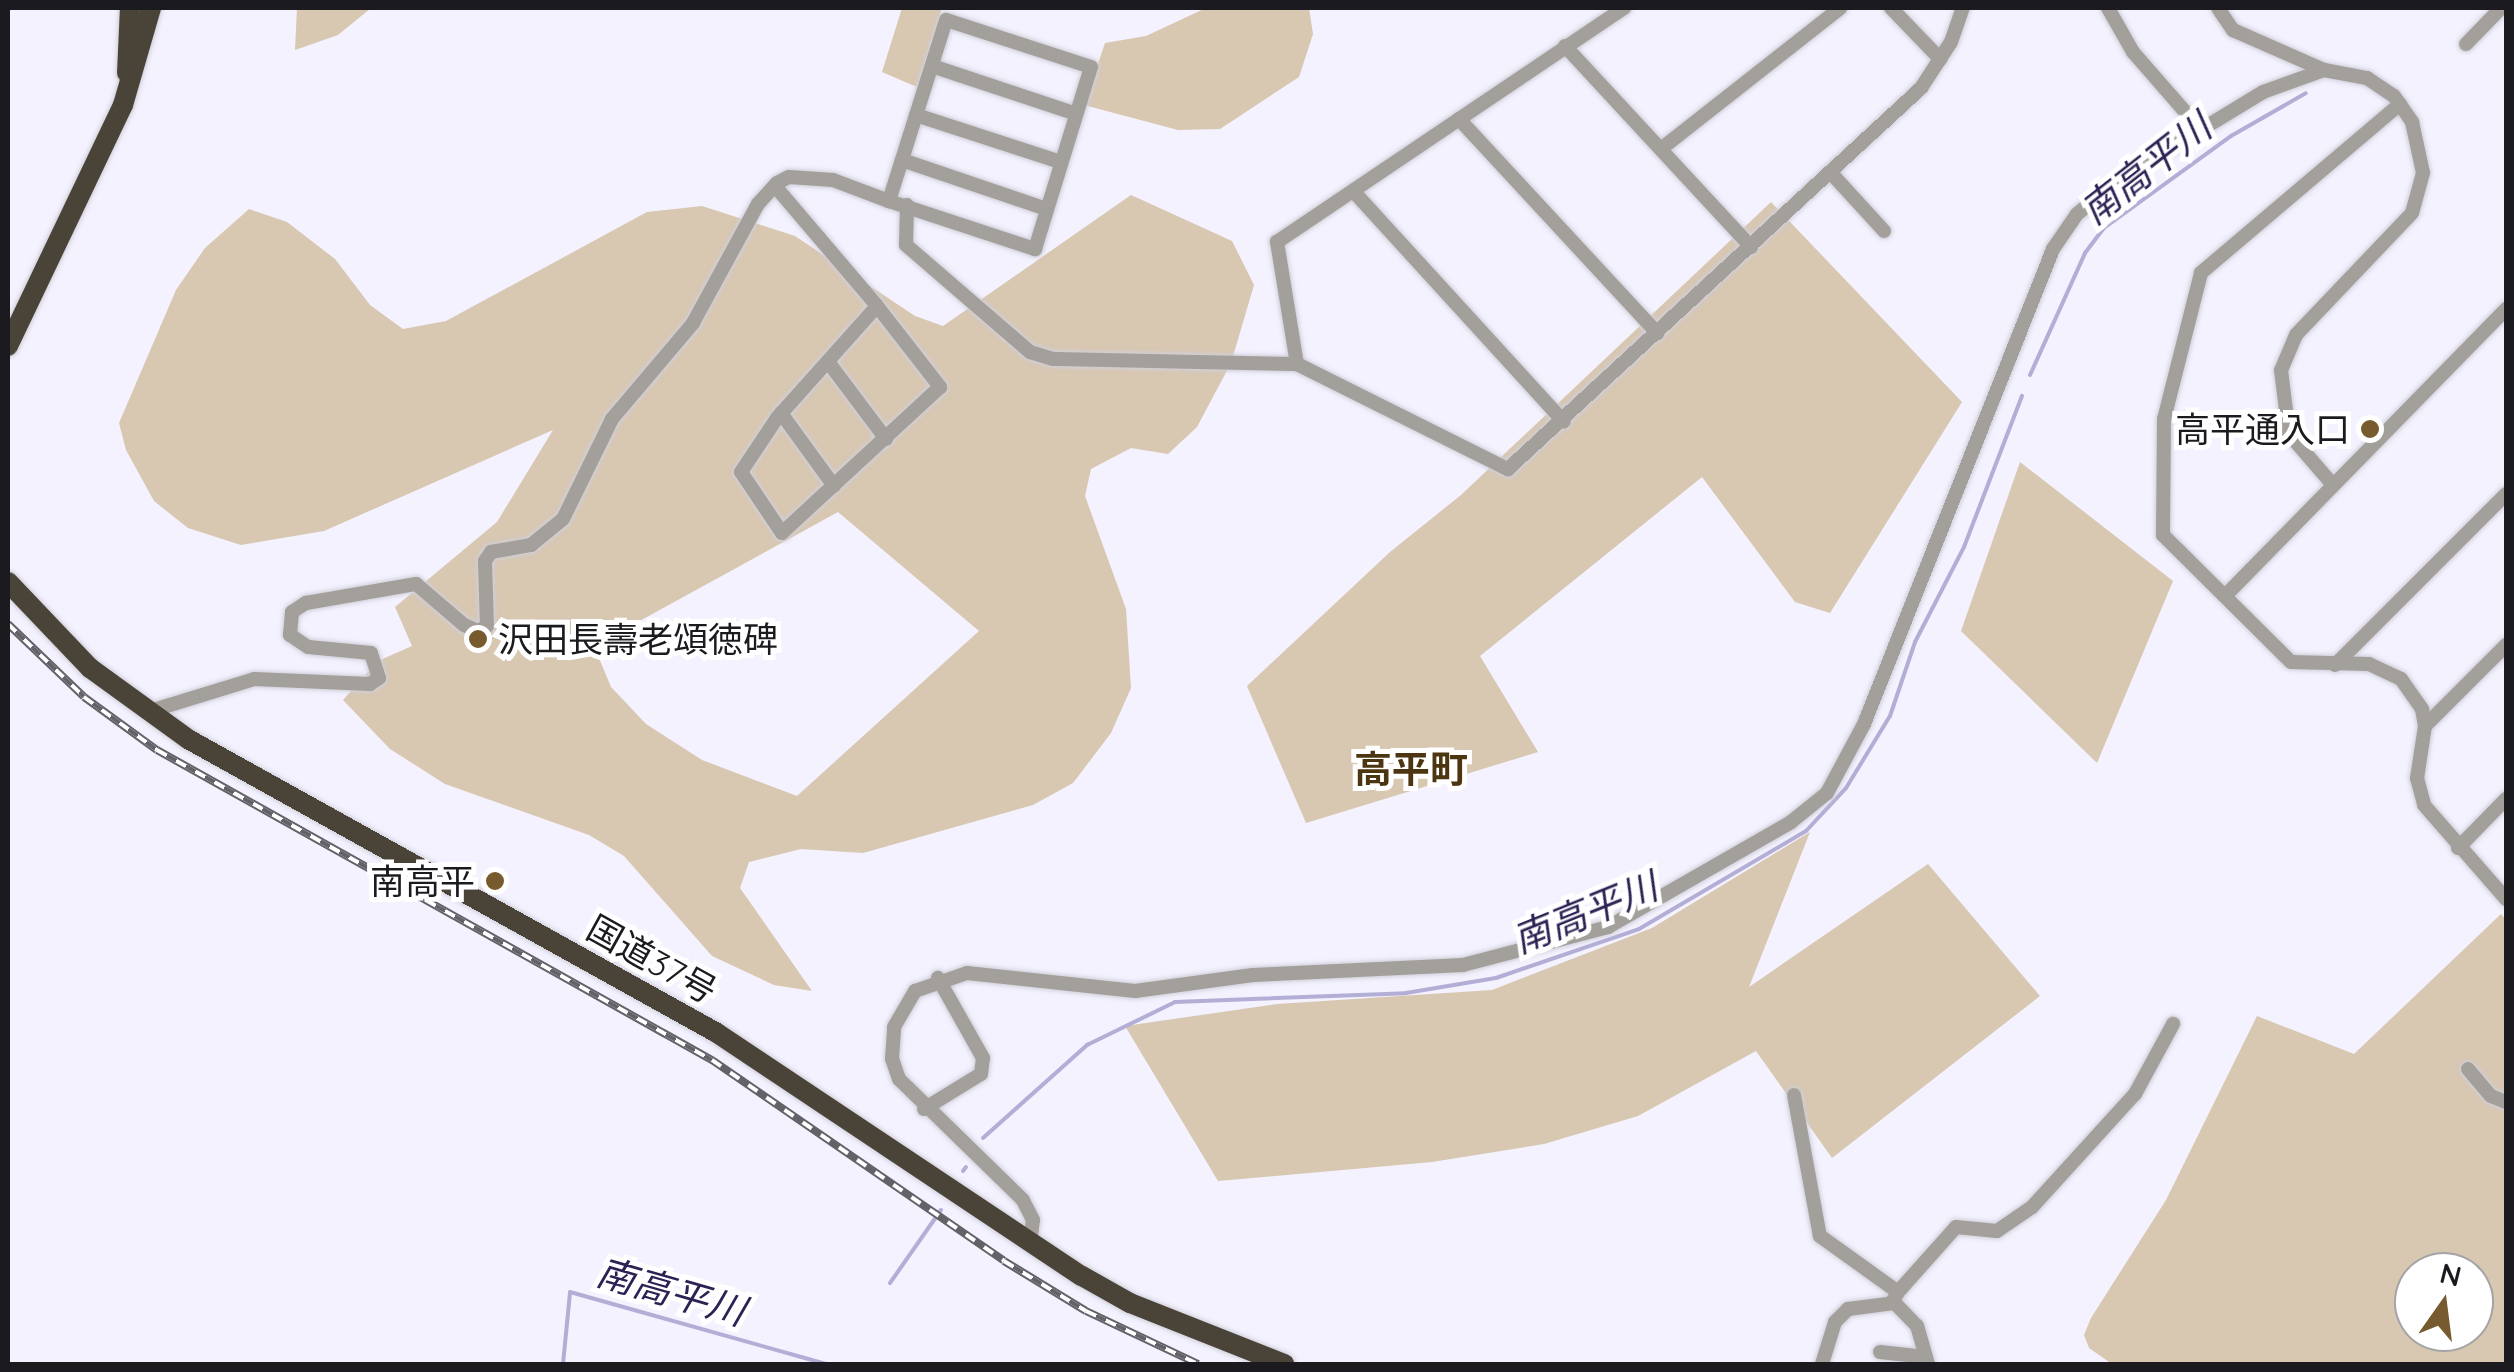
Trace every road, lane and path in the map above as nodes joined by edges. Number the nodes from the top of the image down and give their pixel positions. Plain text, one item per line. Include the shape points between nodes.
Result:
1 (130, 8) edge
2 (151, 8) edge
3 (1624, 8) edge
4 (1840, 8) edge
5 (1890, 8) edge
6 (1962, 8) edge
7 (2108, 8) edge
8 (2218, 8) edge
9 (2501, 8) edge
10 (2466, 44) dead end
11 (1566, 46) junction
12 (1940, 60) junction
13 (932, 66) junction
14 (2324, 70) junction
15 (2400, 104) junction
16 (122, 105) junction
17 (1076, 114) junction
18 (916, 115) junction
19 (1460, 119) junction
20 (2201, 130) junction
21 (1661, 149) junction
22 (902, 160) junction
23 (1062, 162) junction
24 (1830, 172) junction
25 (775, 186) junction
26 (1354, 192) junction
27 (889, 201) junction
28 (907, 205) junction
29 (1047, 209) junction
30 (1884, 231) dead end
31 (1751, 247) junction
32 (877, 306) junction
33 (2503, 319) edge
34 (1657, 334) junction
35 (8, 346) edge
36 (829, 363) junction
37 (1296, 364) junction
38 (781, 413) junction
39 (1564, 422) junction
40 (886, 439) junction
41 (2333, 485) junction
42 (834, 486) junction
43 (2505, 499) edge
44 (8, 582) edge
45 (2225, 596) junction
46 (2506, 645) edge
47 (2334, 666) junction
48 (147, 712) junction
49 (2425, 726) junction
50 (2506, 799) edge
51 (2458, 848) junction
52 (2506, 899) edge
53 (938, 978) junction
54 (2173, 1024) dead end
55 (2468, 1069) dead end
56 (1794, 1095) dead end
57 (2506, 1102) edge
58 (924, 1109) junction
59 (1030, 1244) junction
60 (1896, 1298) junction
61 (1880, 1352) dead end
62 (1927, 1361) edge
63 (1284, 1364) edge
64 (1822, 1364) edge

1 - 16 highway
2 - 16 highway
3 - 11 street
4 - 21 street
5 - 12 street
6 - 12 street
7 - 20 street via 2133,52
8 - 14 street via 2233,30
9 - 10 street
11 - 19 street
11 - 21 street
12 - 24 street via 1922,88
13 - 17 street
13 - 17 street via 946,20 1091,67
13 - 18 street
14 - 15 street via 2367,78
14 - 20 street via 2280,83
15 - 41 street via 2423,158 2412,213 2296,335 2281,370 2289,434
15 - 45 street via 2201,273 2164,419 2163,535
16 - 35 highway
17 - 23 street
18 - 22 street
18 - 23 street
19 - 26 street
19 - 34 street
20 - 53 street via 2100,194 2052,249 1864,724 1827,793 1791,822 1608,927 1463,966 1253,975 1135,991 996,974
21 - 31 street
22 - 27 street
22 - 29 street
23 - 29 street
24 - 30 street
24 - 31 street
25 - 27 street via 807,176
25 - 32 street
25 - 48 street via 758,204 693,322 612,419 563,519 532,544 491,552 484,561 487,626 478,631 464,625 416,584 306,603 292,612 290,635 308,647 371,653 378,678 370,684 254,679
26 - 37 street via 1278,242
26 - 39 street
27 - 28 street
28 - 29 street via 1034,248
28 - 37 street via 906,244 1030,352
31 - 34 street
32 - 36 street
32 - 40 street via 940,386
33 - 41 street
34 - 39 street
36 - 38 street
36 - 40 street
37 - 39 street via 1508,469
38 - 42 street
38 - 42 street via 742,472 782,534
40 - 42 street
41 - 45 street
43 - 47 street
44 - 48 highway, 国道37号 via 49,632
45 - 47 street via 2291,662
46 - 49 street
47 - 49 street via 2386,669 2412,691
48 - 59 highway, 国道37号 via 751,1053
49 - 51 street via 2418,793
50 - 51 street
51 - 52 street
53 - 58 street via 908,998 891,1043 899,1079
53 - 58 street via 983,1058 981,1074
54 - 60 street via 2135,1094 2032,1207 1997,1231 1956,1227
55 - 57 street via 2491,1096
56 - 60 street via 1820,1236
58 - 59 street via 1023,1200 1033,1220
59 - 63 highway, 国道37号 via 1130,1302
60 - 62 street via 1917,1326
60 - 64 street via 1848,1309 1834,1322
61 - 62 street

